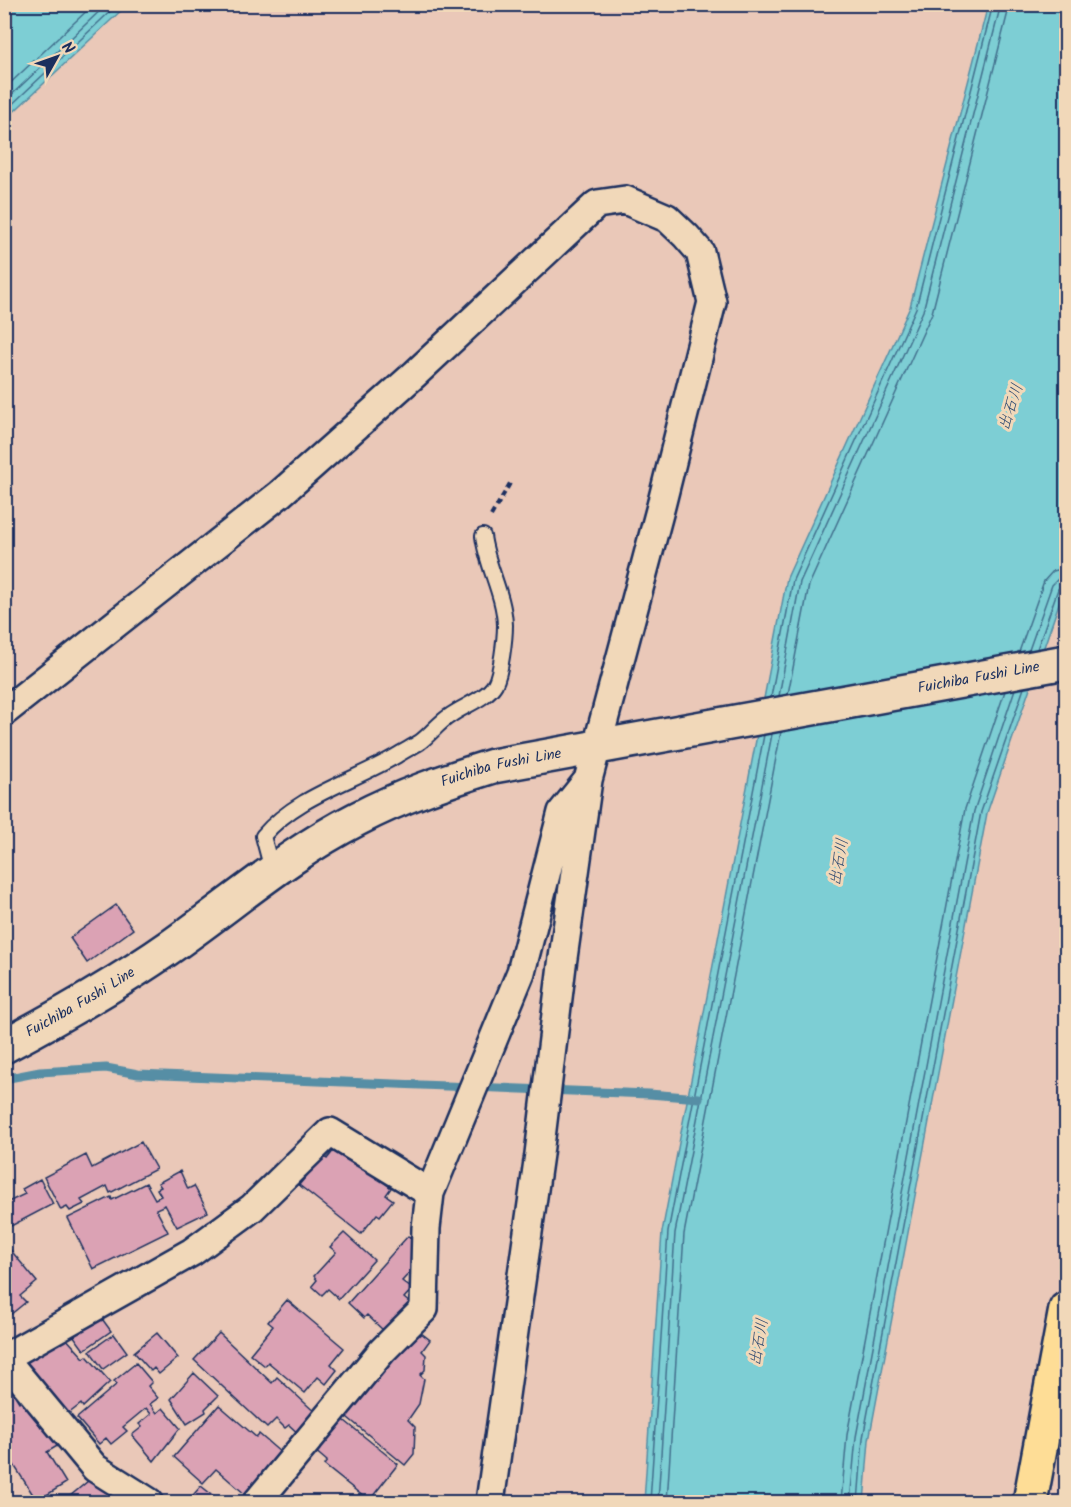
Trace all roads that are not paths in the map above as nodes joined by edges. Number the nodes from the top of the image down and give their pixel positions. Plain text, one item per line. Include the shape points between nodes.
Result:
1 (483, 536) road end
2 (1066, 662) edge
3 (4, 712) edge
4 (597, 746) junction
5 (588, 780) junction
6 (272, 870) junction
7 (4, 1046) edge
8 (430, 1193) junction
9 (1066, 1309) edge
10 (4, 1358) edge
11 (149, 1503) edge
12 (257, 1503) edge
13 (490, 1503) edge
14 (1030, 1503) edge

1 - 6 lane via 505,626 495,685 394,758 316,796 273,824 263,836
2 - 4 main road, Fuichiba Fushi Line
3 - 4 street via 280,494 597,204 625,200 667,218 700,252 712,302
4 - 5 street
4 - 6 main road, Fuichiba Fushi Line via 493,766 418,790 355,820
5 - 8 street via 562,812 521,972
5 - 13 street
6 - 7 main road, Fuichiba Fushi Line via 190,933 117,982
8 - 10 street via 330,1132 252,1208 192,1252
8 - 12 street via 424,1309 382,1351
9 - 14 highway
10 - 11 street via 95,1468

